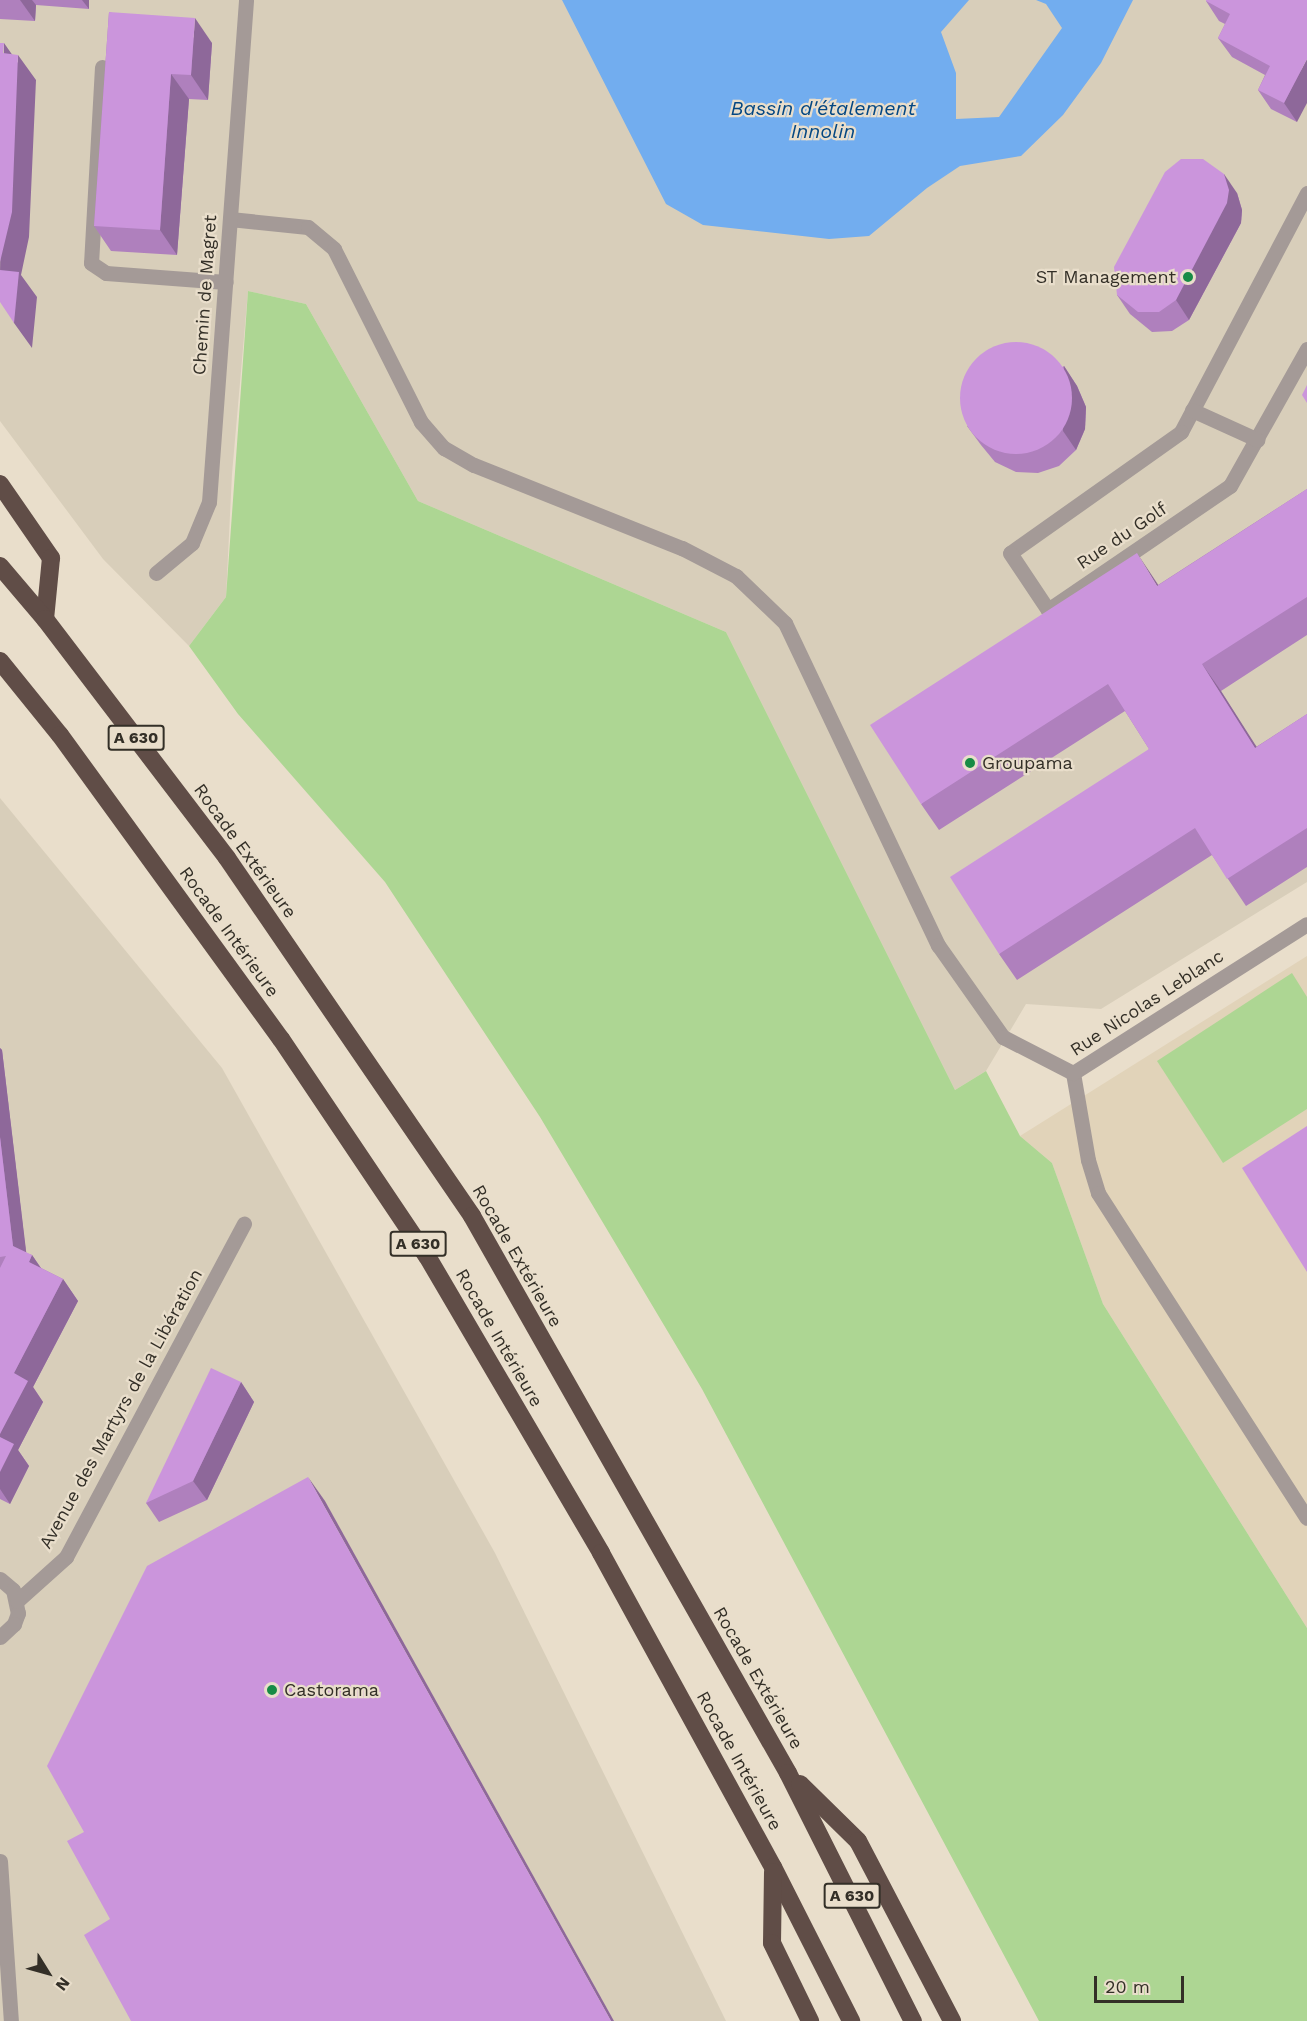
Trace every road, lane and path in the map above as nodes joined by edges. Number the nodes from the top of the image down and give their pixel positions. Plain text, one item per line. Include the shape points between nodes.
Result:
1 (246, 0) edge
2 (102, 67) dead end
3 (1307, 192) edge
4 (230, 219) junction
5 (225, 282) junction
6 (1307, 350) edge
7 (1192, 410) junction
8 (1258, 440) junction
9 (0, 484) edge
10 (0, 566) edge
11 (156, 573) dead end
12 (45, 619) junction
13 (0, 661) edge
14 (1307, 924) edge
15 (1073, 1073) junction
16 (244, 1224) dead end
17 (1307, 1518) edge
18 (0, 1579) edge
19 (17, 1601) junction
20 (0, 1637) edge
21 (788, 1773) junction
22 (0, 1862) edge
23 (773, 1867) junction
24 (11, 2021) edge
25 (810, 2021) edge
26 (850, 2021) edge
27 (914, 2021) edge
28 (952, 2021) edge

1 - 4 street, Chemin de Magret
2 - 5 street via 91,263 106,273
3 - 7 street
4 - 5 street, Chemin de Magret
4 - 15 street, Rue Nicolas Leblanc via 308,227 334,249 421,422 444,448 474,465 691,553 736,576 785,623 938,945 1003,1037
5 - 11 street, Chemin de Magret via 209,502 192,543
6 - 8 street, Rue du Golf
7 - 8 street
7 - 8 street, Rue du Golf via 1181,432 1010,553 1048,610 1230,486
9 - 12 highway via 51,558
10 - 12 highway, Rocade Extérieure / A 630
12 - 21 highway, Rocade Extérieure / A 630 via 226,858 472,1216
13 - 23 highway, Rocade Intérieure / A 630 via 60,735 281,1039 427,1256 601,1553
14 - 15 street, Rue Nicolas Leblanc
15 - 17 street via 1088,1160 1098,1193
16 - 19 street, Avenue des Martyrs de la Libération via 66,1557
18 - 19 street via 13,1590
19 - 20 street via 14,1624
21 - 27 highway, Rocade Extérieure / A 630
21 - 28 highway via 858,1841
22 - 24 street
23 - 25 highway via 772,1943
23 - 26 highway, Rocade Intérieure / A 630

